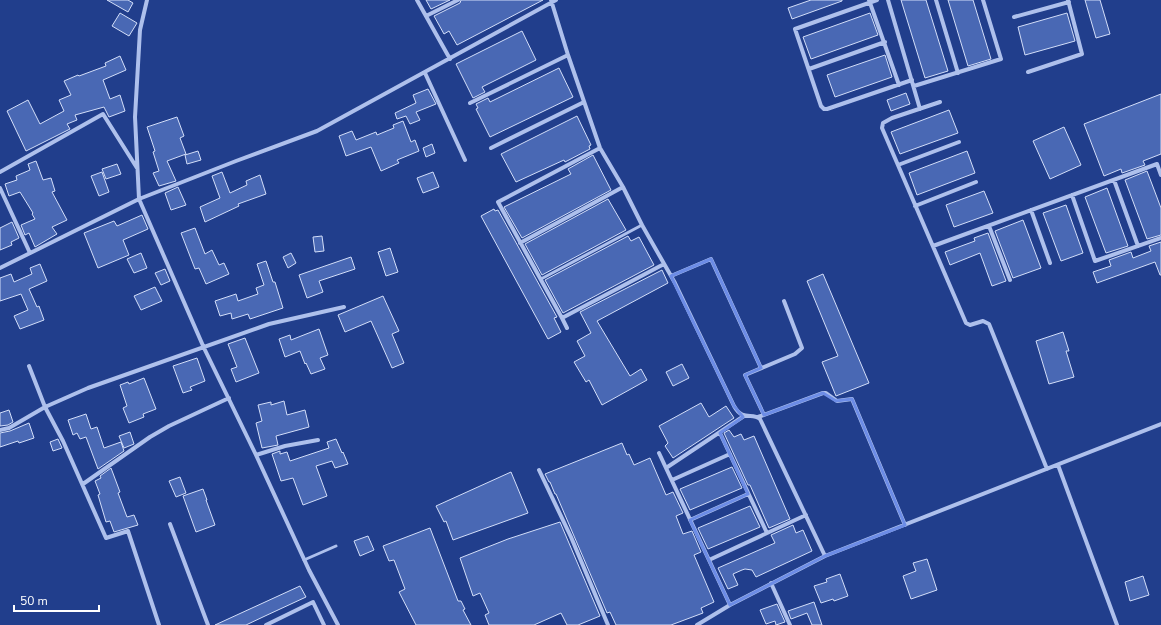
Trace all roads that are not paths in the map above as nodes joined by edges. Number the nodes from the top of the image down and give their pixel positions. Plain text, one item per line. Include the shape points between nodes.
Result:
1 (147, 0) edge
2 (417, 0) edge
3 (458, 0) edge
4 (877, 0) edge
5 (888, 0) edge
6 (936, 0) edge
7 (983, 0) edge
8 (553, 1) edge
9 (869, 1) edge
10 (1069, 1) edge
11 (426, 16) junction
12 (1014, 17) dead end
13 (885, 42) junction
14 (568, 55) junction
15 (450, 59) junction
16 (809, 69) junction
17 (425, 72) junction
18 (1028, 72) dead end
19 (958, 73) junction
20 (912, 80) junction
21 (899, 85) junction
22 (914, 86) junction
23 (584, 102) junction
24 (940, 102) dead end
25 (470, 103) dead end
26 (920, 109) junction
27 (959, 142) dead end
28 (491, 148) dead end
29 (600, 148) junction
30 (465, 160) dead end
31 (898, 165) junction
32 (138, 169) junction
33 (0, 172) edge
34 (1161, 175) edge
35 (1114, 180) junction
36 (976, 182) dead end
37 (623, 187) junction
38 (0, 188) edge
39 (1072, 195) junction
40 (139, 199) junction
41 (916, 206) junction
42 (1031, 210) junction
43 (642, 225) junction
44 (989, 226) junction
45 (1161, 238) edge
46 (520, 243) junction
47 (933, 246) junction
48 (1138, 246) junction
49 (30, 253) junction
50 (1050, 263) dead end
51 (664, 264) junction
52 (0, 268) edge
53 (671, 276) junction
54 (541, 279) junction
55 (1010, 280) dead end
56 (784, 301) dead end
57 (344, 307) dead end
58 (562, 318) junction
59 (567, 328) dead end
60 (204, 348) junction
61 (29, 366) dead end
62 (761, 368) junction
63 (229, 398) junction
64 (45, 407) junction
65 (764, 415) junction
66 (744, 416) junction
67 (758, 417) junction
68 (1161, 424) edge
69 (0, 430) edge
70 (720, 433) junction
71 (318, 440) dead end
72 (659, 453) dead end
73 (730, 454) junction
74 (256, 455) junction
75 (1058, 465) junction
76 (666, 468) junction
77 (1047, 469) junction
78 (539, 470) dead end
79 (672, 480) junction
80 (83, 484) junction
81 (748, 494) junction
82 (806, 515) junction
83 (690, 520) junction
84 (170, 524) dead end
85 (905, 525) junction
86 (767, 533) junction
87 (336, 546) dead end
88 (825, 556) junction
89 (304, 560) junction
90 (709, 560) junction
91 (771, 583) junction
92 (730, 605) junction
93 (159, 625) edge
94 (208, 625) edge
95 (266, 625) edge
96 (324, 625) edge
97 (338, 625) edge
98 (608, 625) edge
99 (697, 625) edge
100 (790, 625) edge
101 (1117, 625) edge

1 - 32 street via 140,30 135,117
2 - 11 street
3 - 11 street
4 - 9 street
5 - 20 street
6 - 19 street
7 - 19 street via 1001,59
8 - 14 street
8 - 15 street
9 - 13 street
9 - 16 street via 795,29
10 - 12 street
10 - 18 street via 1082,54
11 - 15 street
13 - 16 street
13 - 21 street
14 - 23 street
14 - 25 street
15 - 17 street
16 - 21 street via 821,106 826,110
17 - 30 street
17 - 40 street via 317,131
19 - 22 street
20 - 21 street
20 - 22 street
22 - 26 street
23 - 28 street
23 - 29 street
24 - 26 street
26 - 31 street via 883,123 882,128
27 - 31 street
29 - 37 street
29 - 46 street via 498,202
31 - 41 street
32 - 33 street via 103,114
32 - 40 street
34 - 35 street via 1157,164
35 - 39 street
35 - 48 street
36 - 41 street
37 - 43 street
37 - 46 street
38 - 49 street
39 - 42 street
39 - 48 street via 1095,261
40 - 49 street
40 - 60 street
41 - 47 street
42 - 44 street
42 - 50 street
43 - 51 street
43 - 54 lane
44 - 47 street
44 - 55 street
45 - 48 street
46 - 54 street
47 - 77 street via 966,323 970,325 983,321 988,324
49 - 52 street
51 - 53 street
51 - 58 street
53 - 62 street via 711,259
53 - 66 street via 736,410
54 - 58 street
56 - 62 street via 802,348 795,354
57 - 60 street via 269,324
58 - 59 street
60 - 63 street
60 - 64 street via 88,388
61 - 64 street
62 - 65 street via 746,375
63 - 74 street
63 - 80 street via 150,437
64 - 69 street via 9,428
64 - 80 street
65 - 67 street
65 - 85 street via 823,393 837,401 852,399
66 - 67 street
66 - 70 street
67 - 82 street
68 - 75 street
70 - 73 street
70 - 76 street
71 - 74 street
72 - 76 street
73 - 79 street
73 - 81 street
74 - 89 street
75 - 77 street
75 - 101 street
76 - 79 street
77 - 85 street
78 - 98 street via 571,536
79 - 83 street
80 - 93 street via 106,538 128,531
81 - 83 street
81 - 86 street
82 - 86 street
82 - 88 street
83 - 90 street
84 - 94 street
85 - 88 street
86 - 90 street
87 - 89 lane
88 - 91 street
89 - 97 street
90 - 92 street
91 - 92 street
91 - 100 street
92 - 99 street
95 - 96 street via 313,602

